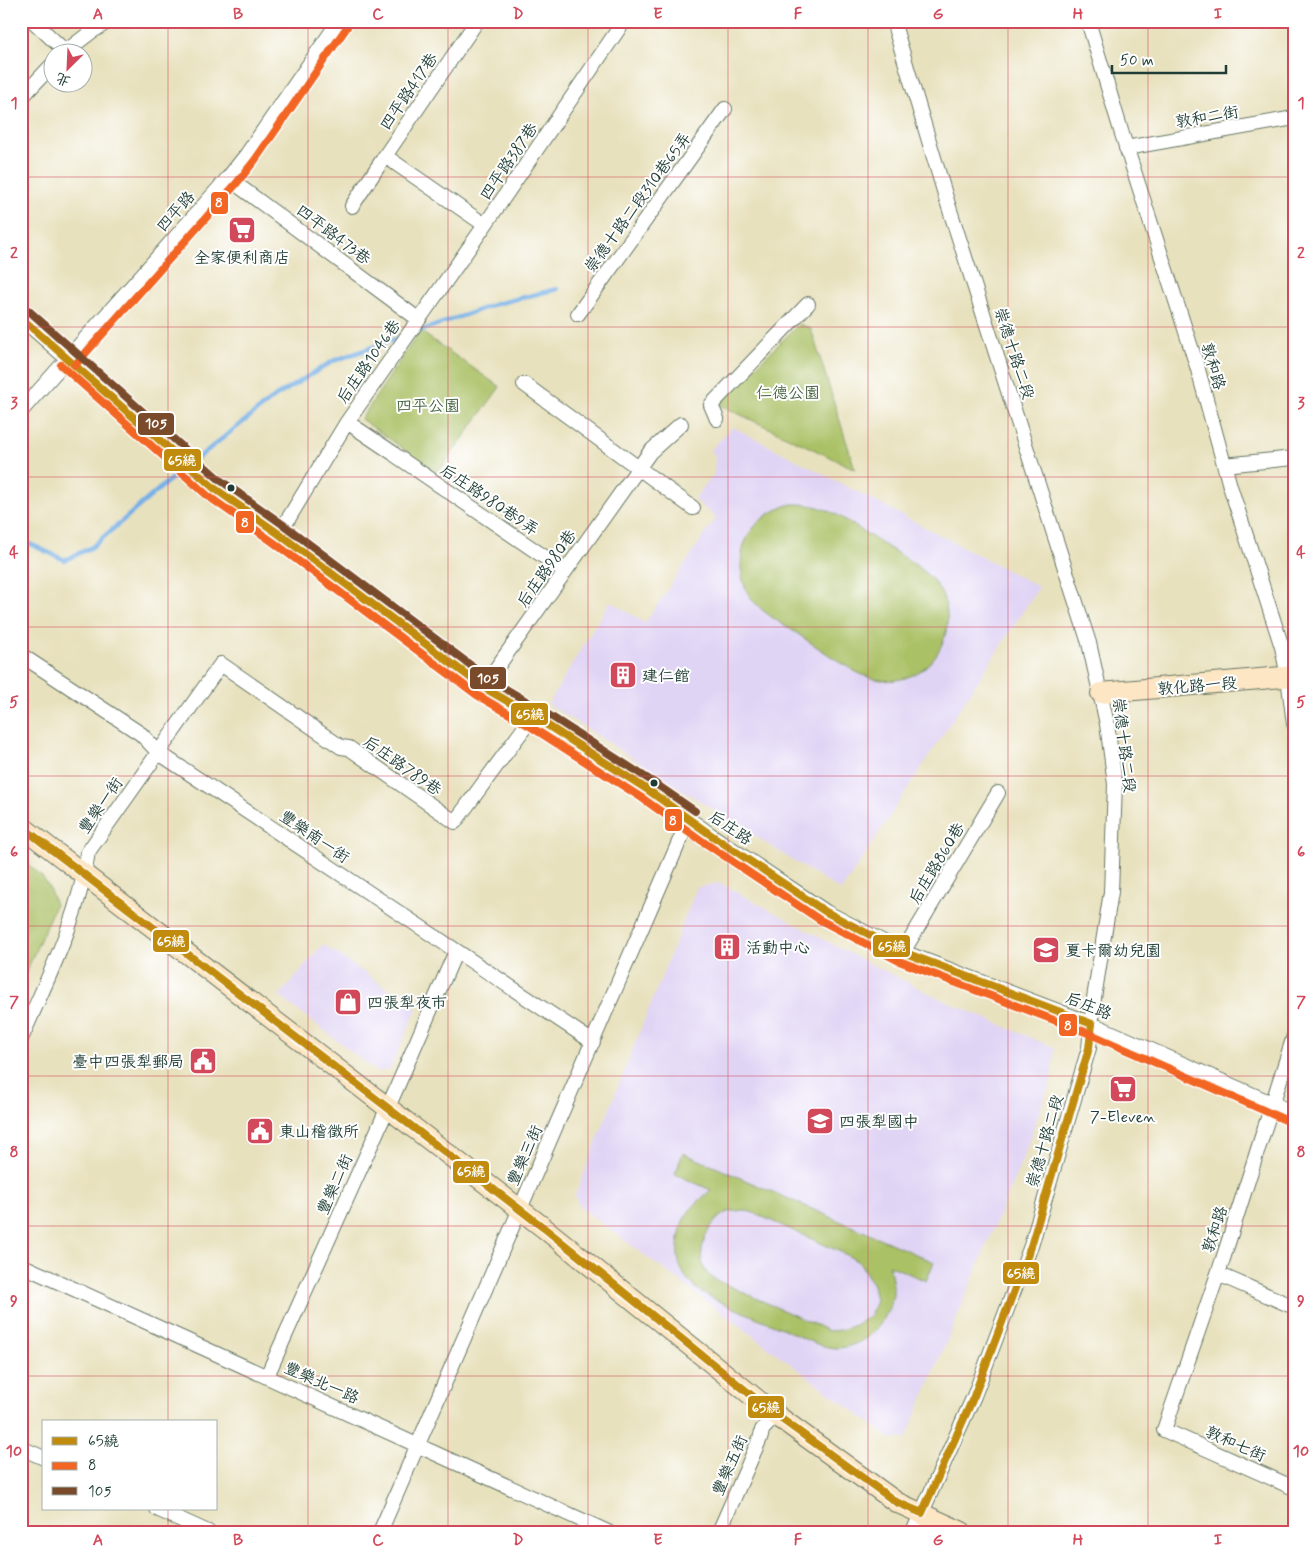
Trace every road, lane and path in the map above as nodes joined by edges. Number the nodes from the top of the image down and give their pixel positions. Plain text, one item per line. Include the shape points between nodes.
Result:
1 (33, 21) edge
2 (109, 21) edge
3 (339, 21) edge
4 (477, 21) edge
5 (624, 21) edge
6 (1088, 21) edge
7 (899, 22) edge
8 (55, 42) edge
9 (78, 42) edge
10 (42, 76) edge
11 (21, 98) edge
12 (725, 109) dead end
13 (1294, 118) edge
14 (1126, 148) junction
15 (385, 156) junction
16 (228, 178) junction
17 (352, 206) dead end
18 (485, 225) junction
19 (808, 304) dead end
20 (578, 314) dead end
21 (21, 318) edge
22 (418, 319) junction
23 (68, 358) junction
24 (524, 384) dead end
25 (21, 410) edge
26 (717, 420) dead end
27 (347, 422) junction
28 (681, 424) dead end
29 (394, 454) joint
30 (1294, 458) edge
31 (1224, 465) junction
32 (638, 469) junction
33 (693, 508) dead end
34 (279, 534) junction
35 (565, 571) junction
36 (21, 654) edge
37 (221, 664) joint
38 (1291, 676) edge
39 (483, 687) junction
40 (1101, 694) junction
41 (533, 716) junction
42 (1294, 724) edge
43 (159, 753) junction
44 (998, 793) dead end
45 (689, 820) junction
46 (21, 826) edge
47 (85, 877) junction
48 (456, 951) junction
49 (904, 952) junction
50 (1092, 1024) junction
51 (1294, 1036) edge
52 (21, 1039) edge
53 (593, 1042) junction
54 (1272, 1104) junction
55 (388, 1107) junction
56 (1294, 1113) edge
57 (518, 1210) junction
58 (21, 1266) edge
59 (1218, 1274) junction
60 (1294, 1308) edge
61 (266, 1376) junction
62 (776, 1415) junction
63 (1164, 1430) joint
64 (418, 1444) junction
65 (21, 1448) edge
66 (42, 1457) edge
67 (1294, 1488) edge
68 (159, 1510) edge
69 (922, 1513) junction
70 (208, 1532) edge
71 (380, 1532) edge
72 (608, 1532) edge
73 (719, 1532) edge
74 (913, 1532) edge
75 (962, 1532) edge

1 - 8 street
2 - 9 street
3 - 16 street, 四平路
4 - 15 street, 四平路417巷
5 - 18 street, 四平路387巷
6 - 14 street, 敦和路
7 - 40 street, 崇德十路二段 via 947,201 1073,590
10 - 11 street
12 - 20 street, 崇德十路二段310巷65弄
13 - 14 street, 敦和二街
14 - 31 street, 敦和路 via 1197,366
15 - 17 street, 四平路417巷
15 - 18 street, 四平路417巷
16 - 22 street, 四平路473巷
16 - 23 street, 四平路
18 - 22 street, 四平路387巷
19 - 26 street via 711,405
21 - 23 street, 后庄路
22 - 27 street, 后庄路1046巷
23 - 25 street, 四平路
23 - 34 street, 后庄路 via 214,488
24 - 32 street
27 - 29 street, 后庄路1046巷
27 - 34 street, 后庄路1046巷
28 - 32 street, 后庄路980巷 via 650,452
29 - 35 street, 后庄路980巷9弄
30 - 31 street
31 - 38 street, 敦和路
32 - 33 street
32 - 35 street, 后庄路980巷
34 - 39 street, 后庄路
35 - 39 street, 后庄路980巷
36 - 43 street, 豐樂南一街 via 141,734
37 - 41 street, 后庄路789巷 via 455,822
37 - 43 street, 豐樂一街
38 - 40 street, 敦化路一段
38 - 42 street, 敦和路
39 - 41 street, 后庄路
40 - 50 street, 崇德十路二段 via 1115,784 1111,892
41 - 45 street, 后庄路
43 - 47 street, 豐樂一街 via 88,852
43 - 48 street, 豐樂南一街
44 - 49 street, 后庄路860巷
45 - 49 street, 后庄路 via 826,912
45 - 53 street, 豐樂三街
46 - 47 street
47 - 52 street, 豐樂一街 via 74,915
47 - 55 street
48 - 53 street, 豐樂南一街
48 - 55 street, 豐樂二街
49 - 50 street, 后庄路
50 - 54 street, 后庄路
50 - 69 street, 崇德十路二段 via 1089,1048 1032,1246 974,1396
51 - 54 street, 敦和路
53 - 57 street, 豐樂三街
54 - 56 street, 后庄路
54 - 59 street, 敦和路
55 - 57 street
55 - 61 street, 豐樂二街
57 - 62 street
57 - 64 street, 豐樂三街
58 - 61 street, 豐樂北一路
59 - 60 street
59 - 63 street, 敦和路
61 - 64 street, 豐樂北一路
62 - 69 street via 896,1502
62 - 73 street, 豐樂五街 via 762,1430
63 - 67 street, 敦和七街
64 - 71 street, 豐樂三街
64 - 72 street, 豐樂北一路
65 - 66 street
68 - 70 street
69 - 74 street, 崇德十路二段
69 - 75 street

